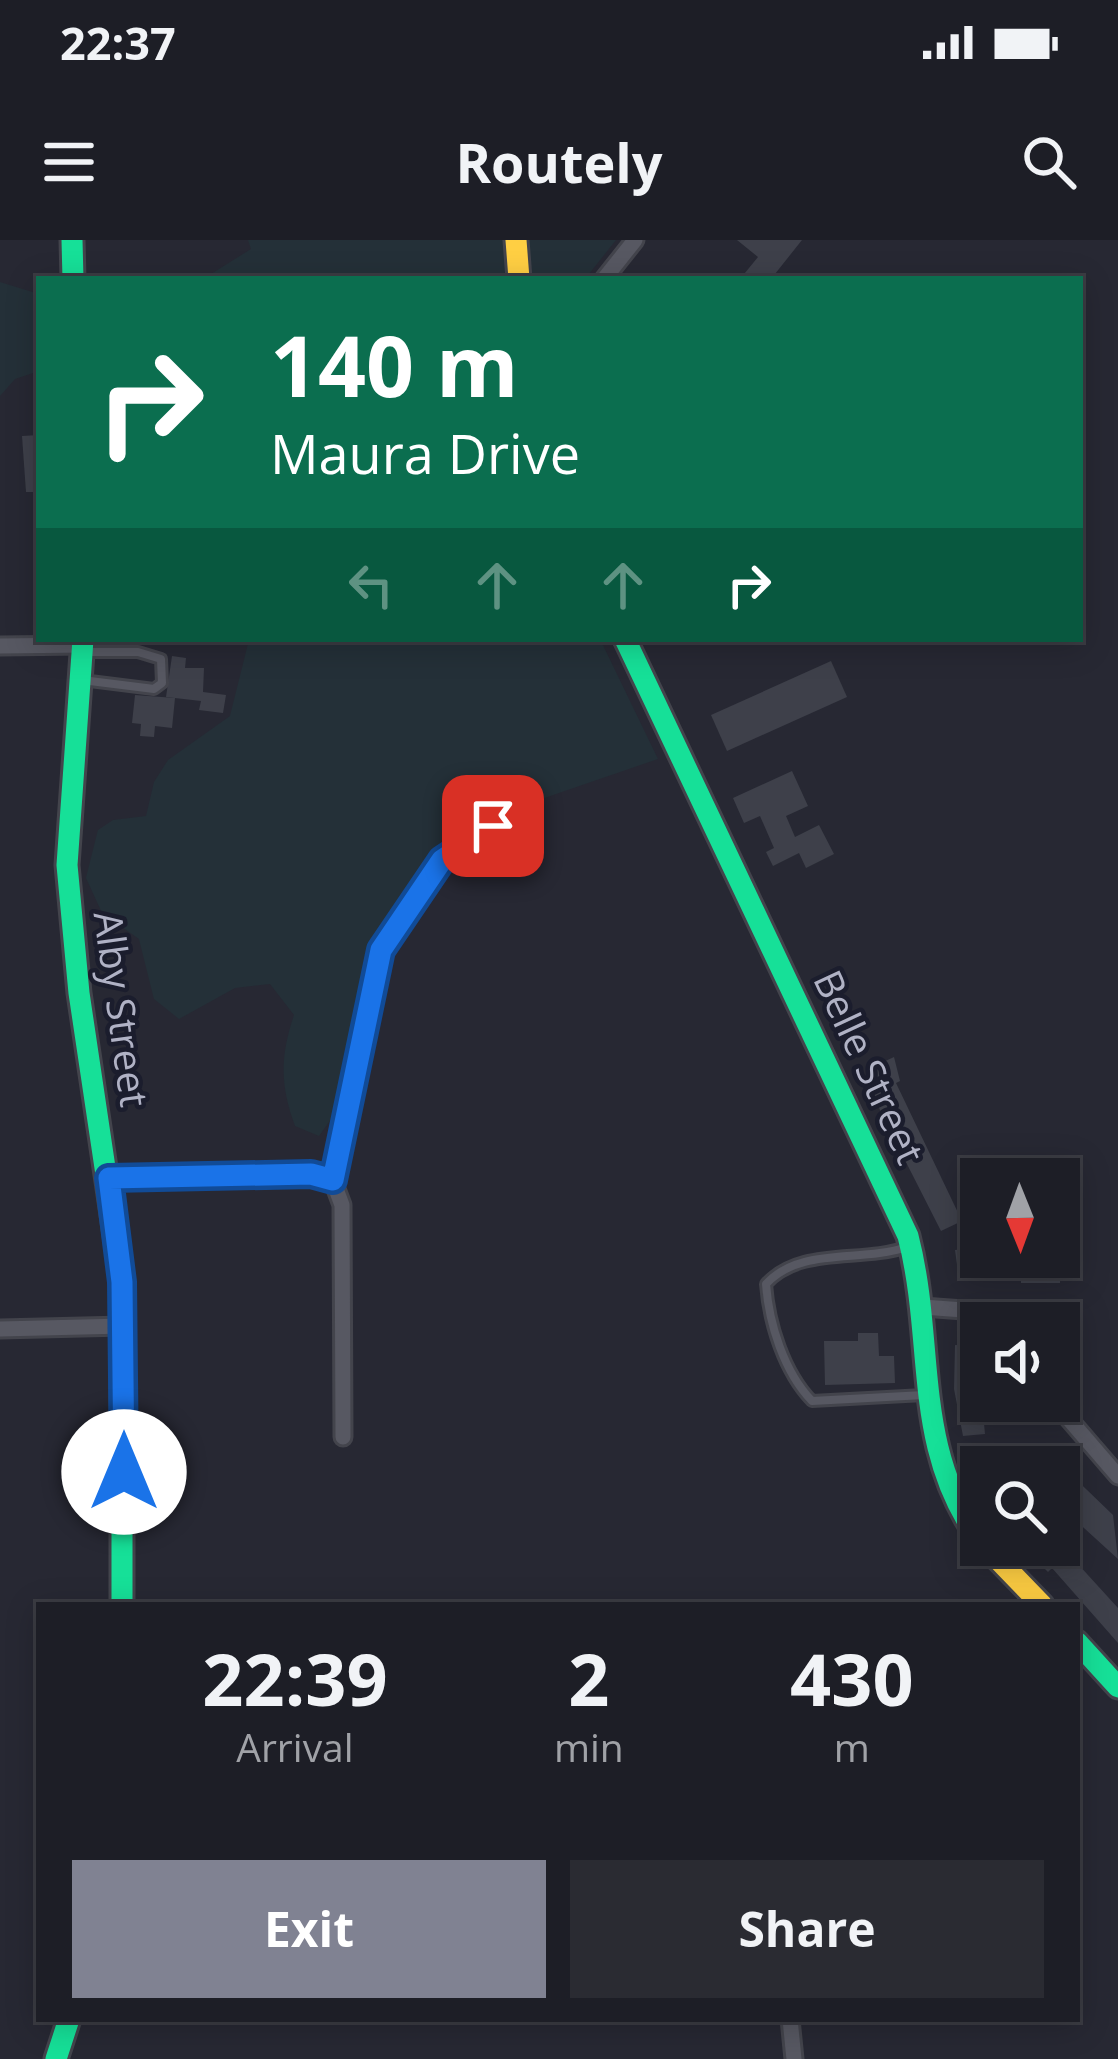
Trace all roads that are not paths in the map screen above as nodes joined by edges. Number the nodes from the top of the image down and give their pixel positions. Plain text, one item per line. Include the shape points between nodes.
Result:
1 (72, 240) edge
2 (516, 240) edge
3 (635, 240) edge
4 (73, 276) edge
5 (519, 276) edge
6 (606, 276) edge
7 (626, 642) edge
8 (83, 645) edge
9 (0, 646) edge
10 (80, 680) junction
11 (493, 826) dead end
12 (109, 1178) junction
13 (333, 1180) junction
14 (911, 1246) junction
15 (923, 1307) junction
16 (960, 1310) edge
17 (124, 1326) junction
18 (0, 1329) edge
19 (926, 1394) junction
20 (1071, 1422) edge
21 (343, 1437) dead end
22 (1118, 1476) edge
23 (960, 1515) edge
24 (1005, 1566) edge
25 (122, 1602) edge
26 (1039, 1602) edge
27 (1080, 1645) edge
28 (1118, 1687) edge
29 (68, 2022) edge
30 (790, 2022) edge
31 (56, 2059) edge
32 (794, 2059) edge

1 - 4 street
2 - 5 street
3 - 6 street
7 - 14 street, Belle Street
8 - 9 street
8 - 10 street, Alby Street
8 - 10 lane via 138,652 161,659 165,669 154,689
10 - 12 street, Alby Street via 67,865
11 - 13 street via 442,860 381,950
12 - 13 street
12 - 17 street, Alby Street
13 - 21 street via 342,1205
14 - 15 street, Belle Street
14 - 19 lane via 782,1266 766,1284 768,1312 812,1401
15 - 16 street
15 - 19 street, Belle Street
17 - 18 street
17 - 25 street, Alby Street
19 - 23 street, Belle Street via 939,1474
20 - 22 street
24 - 26 street, Belle Street
27 - 28 street
29 - 31 street
30 - 32 street

